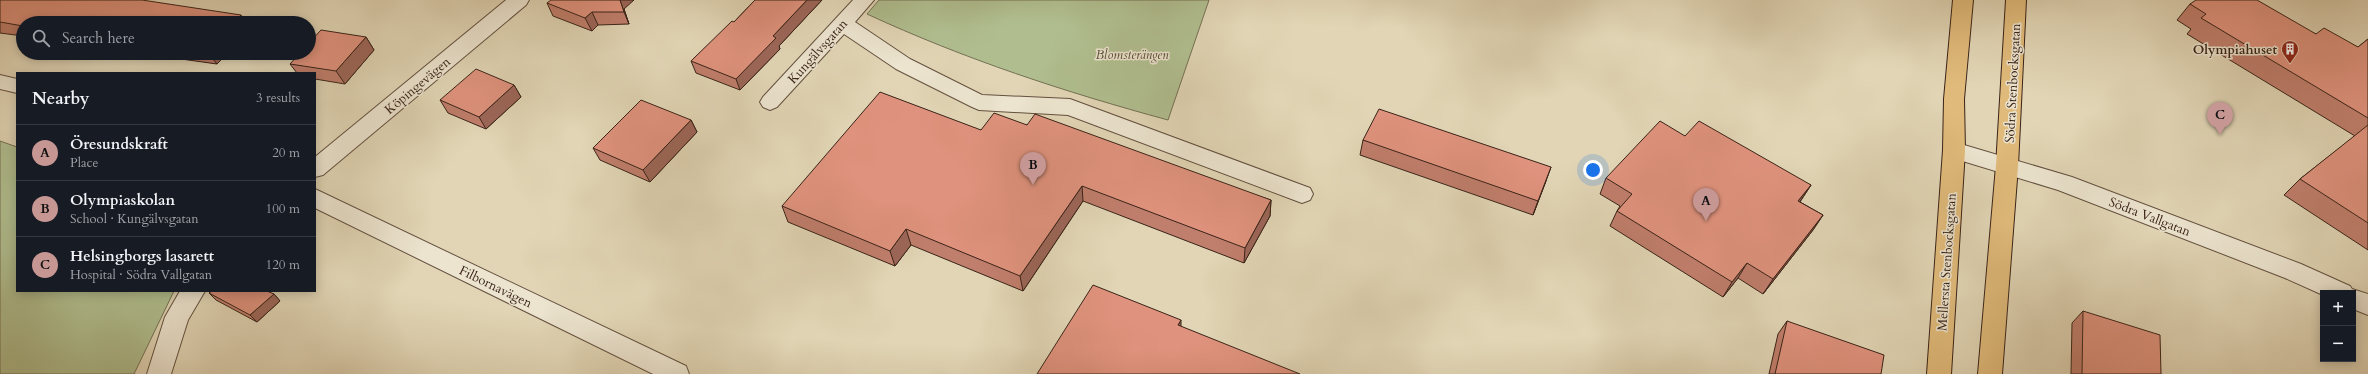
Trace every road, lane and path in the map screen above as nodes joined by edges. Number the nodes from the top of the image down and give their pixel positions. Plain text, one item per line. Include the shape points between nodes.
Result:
1 (519, 0) edge
2 (864, 0) edge
3 (1963, 0) edge
4 (2016, 0) edge
5 (843, 22) junction
6 (0, 82) edge
7 (16, 86) edge
8 (770, 102) dead end
9 (1954, 150) junction
10 (2007, 166) junction
11 (316, 168) edge
12 (1302, 194) dead end
13 (316, 198) edge
14 (2335, 290) edge
15 (192, 292) edge
16 (2356, 299) edge
17 (2368, 305) edge
18 (159, 374) edge
19 (677, 374) edge
20 (1939, 374) edge
21 (1990, 374) edge

1 - 11 street, Köpingevägen
2 - 5 street, Kungälvsgatan
3 - 9 main road via 1955,92
4 - 10 main road, Södra Stenbocksgatan
5 - 8 street, Kungälvsgatan
5 - 12 street via 903,64 979,102 1070,107
6 - 7 street
9 - 10 street, Södra Vallgatan
9 - 20 main road, Mellersta Stenbocksgatan
10 - 14 street, Södra Vallgatan via 2064,183 2293,271
10 - 21 main road
13 - 19 street, Filbornavägen
15 - 18 street via 177,316
16 - 17 street

